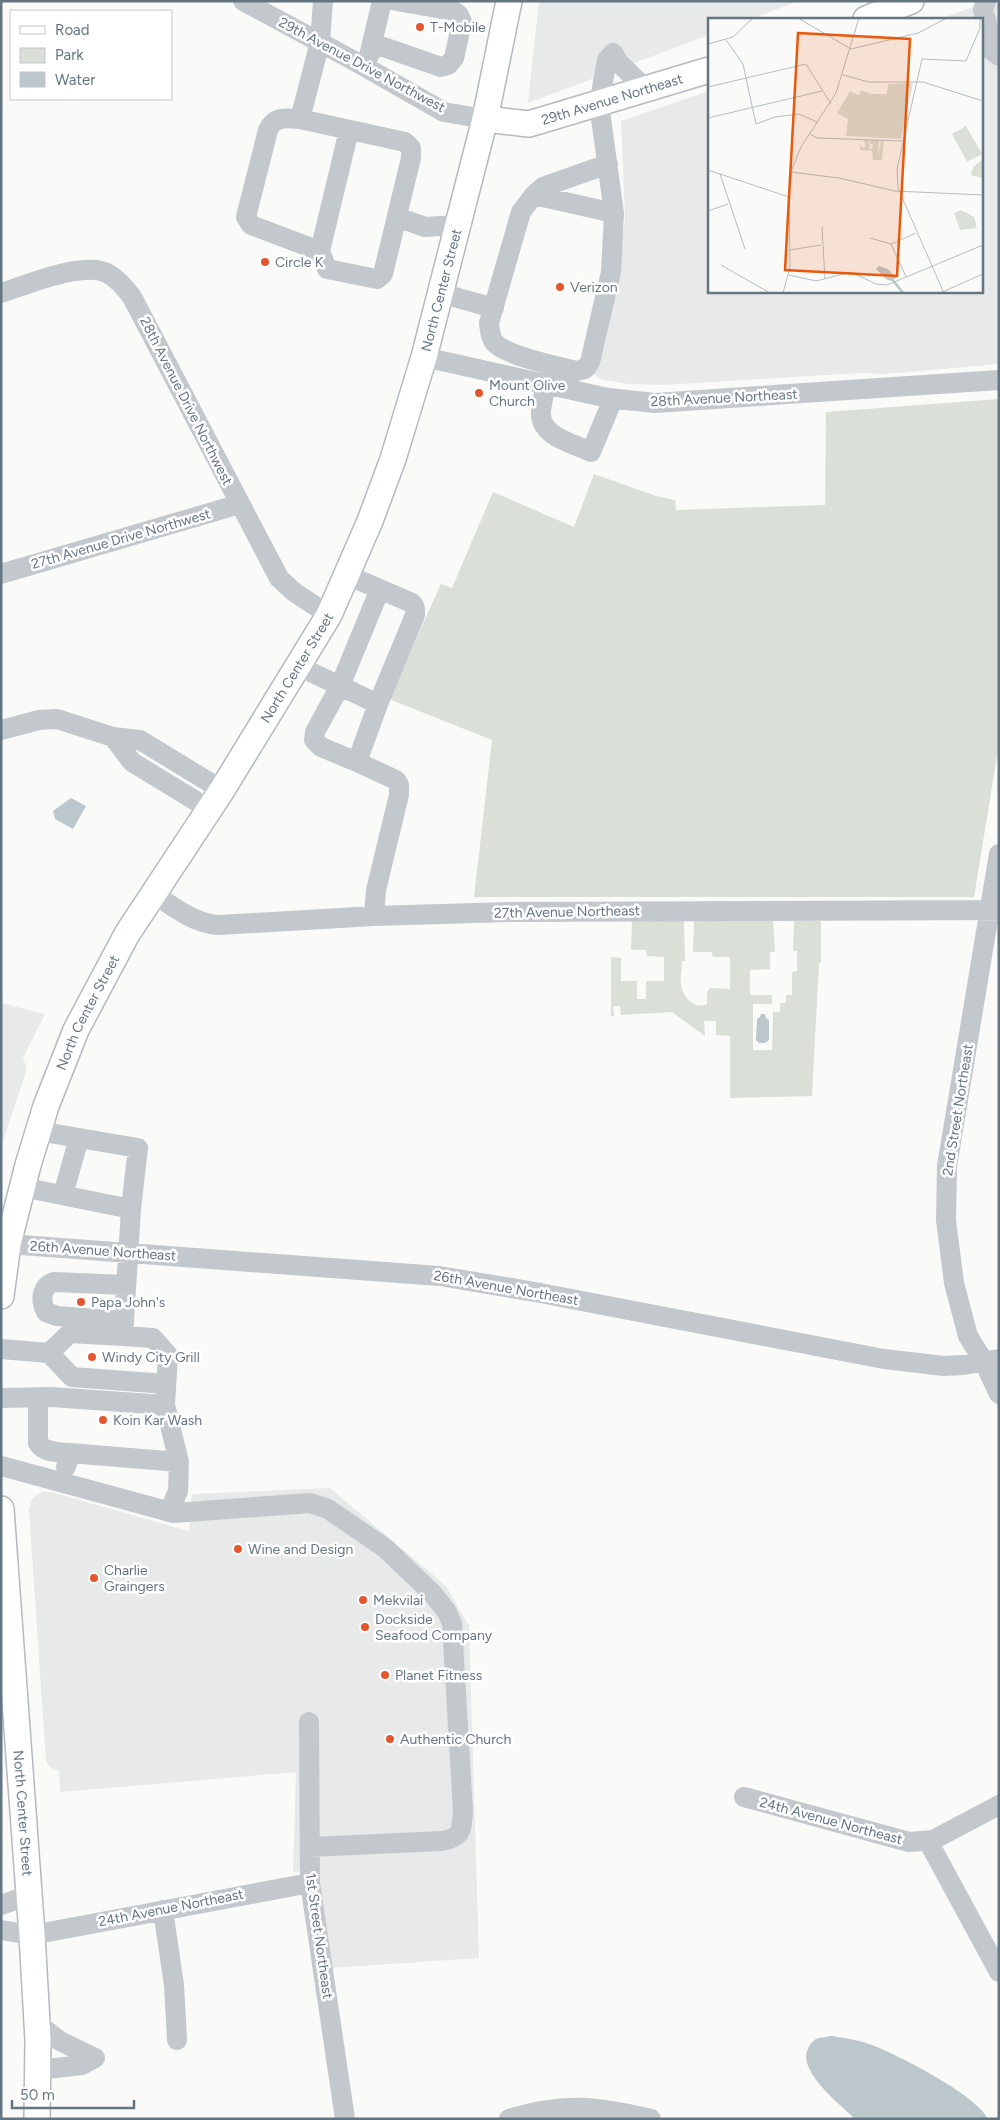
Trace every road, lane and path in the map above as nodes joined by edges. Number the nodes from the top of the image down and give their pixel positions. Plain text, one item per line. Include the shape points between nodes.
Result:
1 (243, 1) edge
2 (323, 1) edge
3 (382, 1) edge
4 (396, 1) edge
5 (911, 1) edge
6 (986, 1) edge
7 (993, 1) edge
8 (504, 5) edge
9 (999, 5) edge
10 (868, 18) edge
11 (320, 42) junction
12 (372, 43) junction
13 (998, 58) edge
14 (366, 68) junction
15 (708, 70) edge
16 (646, 89) junction
17 (599, 104) junction
18 (300, 119) junction
19 (484, 119) junction
20 (349, 130) junction
21 (608, 164) junction
22 (534, 195) junction
23 (614, 213) junction
24 (397, 217) junction
25 (458, 225) junction
26 (320, 251) junction
27 (1, 293) edge
28 (440, 293) junction
29 (494, 308) junction
30 (424, 357) junction
31 (999, 380) edge
32 (546, 384) junction
33 (613, 399) junction
34 (240, 504) junction
35 (1, 574) edge
36 (347, 575) junction
37 (380, 589) junction
38 (329, 615) junction
39 (298, 666) junction
40 (340, 686) junction
41 (378, 704) junction
42 (1, 730) edge
43 (113, 737) junction
44 (140, 740) junction
45 (132, 762) junction
46 (357, 762) junction
47 (216, 799) junction
48 (999, 854) edge
49 (154, 894) junction
50 (994, 909) edge
51 (374, 916) junction
52 (38, 1131) junction
53 (79, 1138) junction
54 (22, 1187) junction
55 (63, 1195) junction
56 (131, 1209) junction
57 (8, 1244) junction
58 (128, 1254) junction
59 (126, 1285) junction
60 (1, 1296) edge
61 (123, 1328) junction
62 (1, 1349) edge
63 (49, 1353) junction
64 (992, 1360) edge
65 (166, 1384) junction
66 (999, 1394) edge
67 (1, 1398) edge
68 (38, 1399) junction
69 (165, 1405) junction
70 (70, 1453) junction
71 (178, 1462) junction
72 (1, 1466) edge
73 (62, 1482) junction
74 (1, 1508) edge
75 (169, 1512) junction
76 (7, 1645) edge
77 (309, 1722) dead end
78 (744, 1797) dead end
79 (999, 1805) edge
80 (928, 1841) junction
81 (310, 1847) junction
82 (310, 1883) junction
83 (29, 1895) junction
84 (1, 1905) edge
85 (163, 1910) junction
86 (1, 1930) edge
87 (32, 1935) junction
88 (999, 1972) edge
89 (37, 2024) junction
90 (177, 2040) dead end
91 (38, 2070) junction
92 (37, 2119) edge
93 (345, 2119) edge
94 (509, 2119) edge
95 (652, 2119) edge

1 - 11 street, 29th Avenue Drive Northwest
2 - 11 street
3 - 12 street
4 - 12 street via 454,11 459,15 462,22 454,58 441,67
5 - 10 main road
6 - 13 street via 983,10 990,34 990,49
7 - 9 street
8 - 19 main road, North Center Street
11 - 14 street, 29th Avenue Drive Northwest
11 - 18 street
12 - 14 street
14 - 19 street, 29th Avenue Drive Northwest via 444,112
15 - 16 main road, 29th Avenue Northeast
16 - 17 main road, 29th Avenue Northeast
16 - 17 street via 613,53 607,60
17 - 19 main road, 29th Avenue Northeast via 529,124
17 - 21 street
18 - 20 street
18 - 26 street via 278,118 272,122 246,217 251,225
19 - 25 main road, North Center Street
20 - 24 street via 405,142 411,148
20 - 26 street
21 - 22 street via 543,187
21 - 23 street
22 - 23 street
22 - 29 street via 521,212
23 - 29 street via 611,272 590,362 584,369 576,371 499,347 490,332
24 - 25 street via 425,227
24 - 26 street via 383,274 377,279 327,269
25 - 28 main road, North Center Street
27 - 34 street, 28th Avenue Drive Northwest via 92,269 120,282 132,297
28 - 29 street
28 - 30 main road, North Center Street
30 - 32 street, 28th Avenue Northeast
30 - 36 main road, North Center Street via 392,459
31 - 33 street, 28th Avenue Northeast via 699,401 655,403
32 - 33 street, 28th Avenue Northeast
32 - 33 street via 542,425 548,432 591,452
34 - 35 street, 27th Avenue Drive Northwest
34 - 38 street, 28th Avenue Drive Northwest via 279,578
36 - 37 street
36 - 38 main road, North Center Street
37 - 40 street
37 - 41 street via 412,603 415,615
38 - 39 main road, North Center Street
39 - 40 street
39 - 47 main road, North Center Street
40 - 41 street
40 - 46 street via 314,740 321,747
41 - 46 street
42 - 43 street via 57,719
43 - 44 street
43 - 45 street
44 - 45 street
44 - 47 street
45 - 47 street
46 - 51 street via 396,780 399,785 376,890
47 - 49 main road, North Center Street
48 - 50 street, 2nd Street Northeast
49 - 51 street, 27th Avenue Northeast via 206,924
49 - 52 main road, North Center Street via 127,934 84,1012
50 - 51 street, 27th Avenue Northeast
50 - 64 street, 2nd Street Northeast via 946,1175 946,1220 954,1284 968,1336
52 - 53 street
52 - 54 main road, North Center Street
53 - 55 street
53 - 56 street via 138,1148
54 - 55 street
54 - 57 main road, North Center Street
55 - 56 street
56 - 58 street
57 - 58 street, 26th Avenue Northeast
57 - 60 main road, North Center Street
58 - 59 street
58 - 64 street, 26th Avenue Northeast via 439,1276 884,1359 944,1366
59 - 61 street
59 - 61 street via 54,1282 46,1287 42,1298 46,1312
61 - 63 street via 70,1332
61 - 65 street via 152,1338 168,1355
62 - 63 street
63 - 65 street via 72,1377
64 - 66 street, 2nd Street Northeast
65 - 69 street
67 - 68 street
68 - 69 street via 51,1397
68 - 70 street via 37,1438 40,1446
69 - 71 street
70 - 71 street
70 - 73 street
71 - 75 street via 178,1491
72 - 73 street
73 - 75 street
74 - 76 main road, North Center Street
75 - 81 street via 310,1503 328,1509 385,1548 447,1612 452,1624 463,1812 461,1831 452,1840
76 - 83 main road, North Center Street
77 - 81 street, 1st Street Northeast
78 - 80 street, 24th Avenue Northeast via 909,1842
79 - 80 street, 24th Avenue Northeast
80 - 88 street
81 - 82 street, 1st Street Northeast
82 - 85 street, 24th Avenue Northeast
82 - 93 street, 1st Street Northeast
83 - 84 street
83 - 87 main road, North Center Street
85 - 87 street, 24th Avenue Northeast
85 - 90 street via 174,1985
86 - 87 street, 24th Avenue Northeast
87 - 89 main road, North Center Street
89 - 91 main road, North Center Street
89 - 91 street via 60,2041 95,2058 82,2065
91 - 92 main road, North Center Street
94 - 95 street via 575,2107 617,2111

